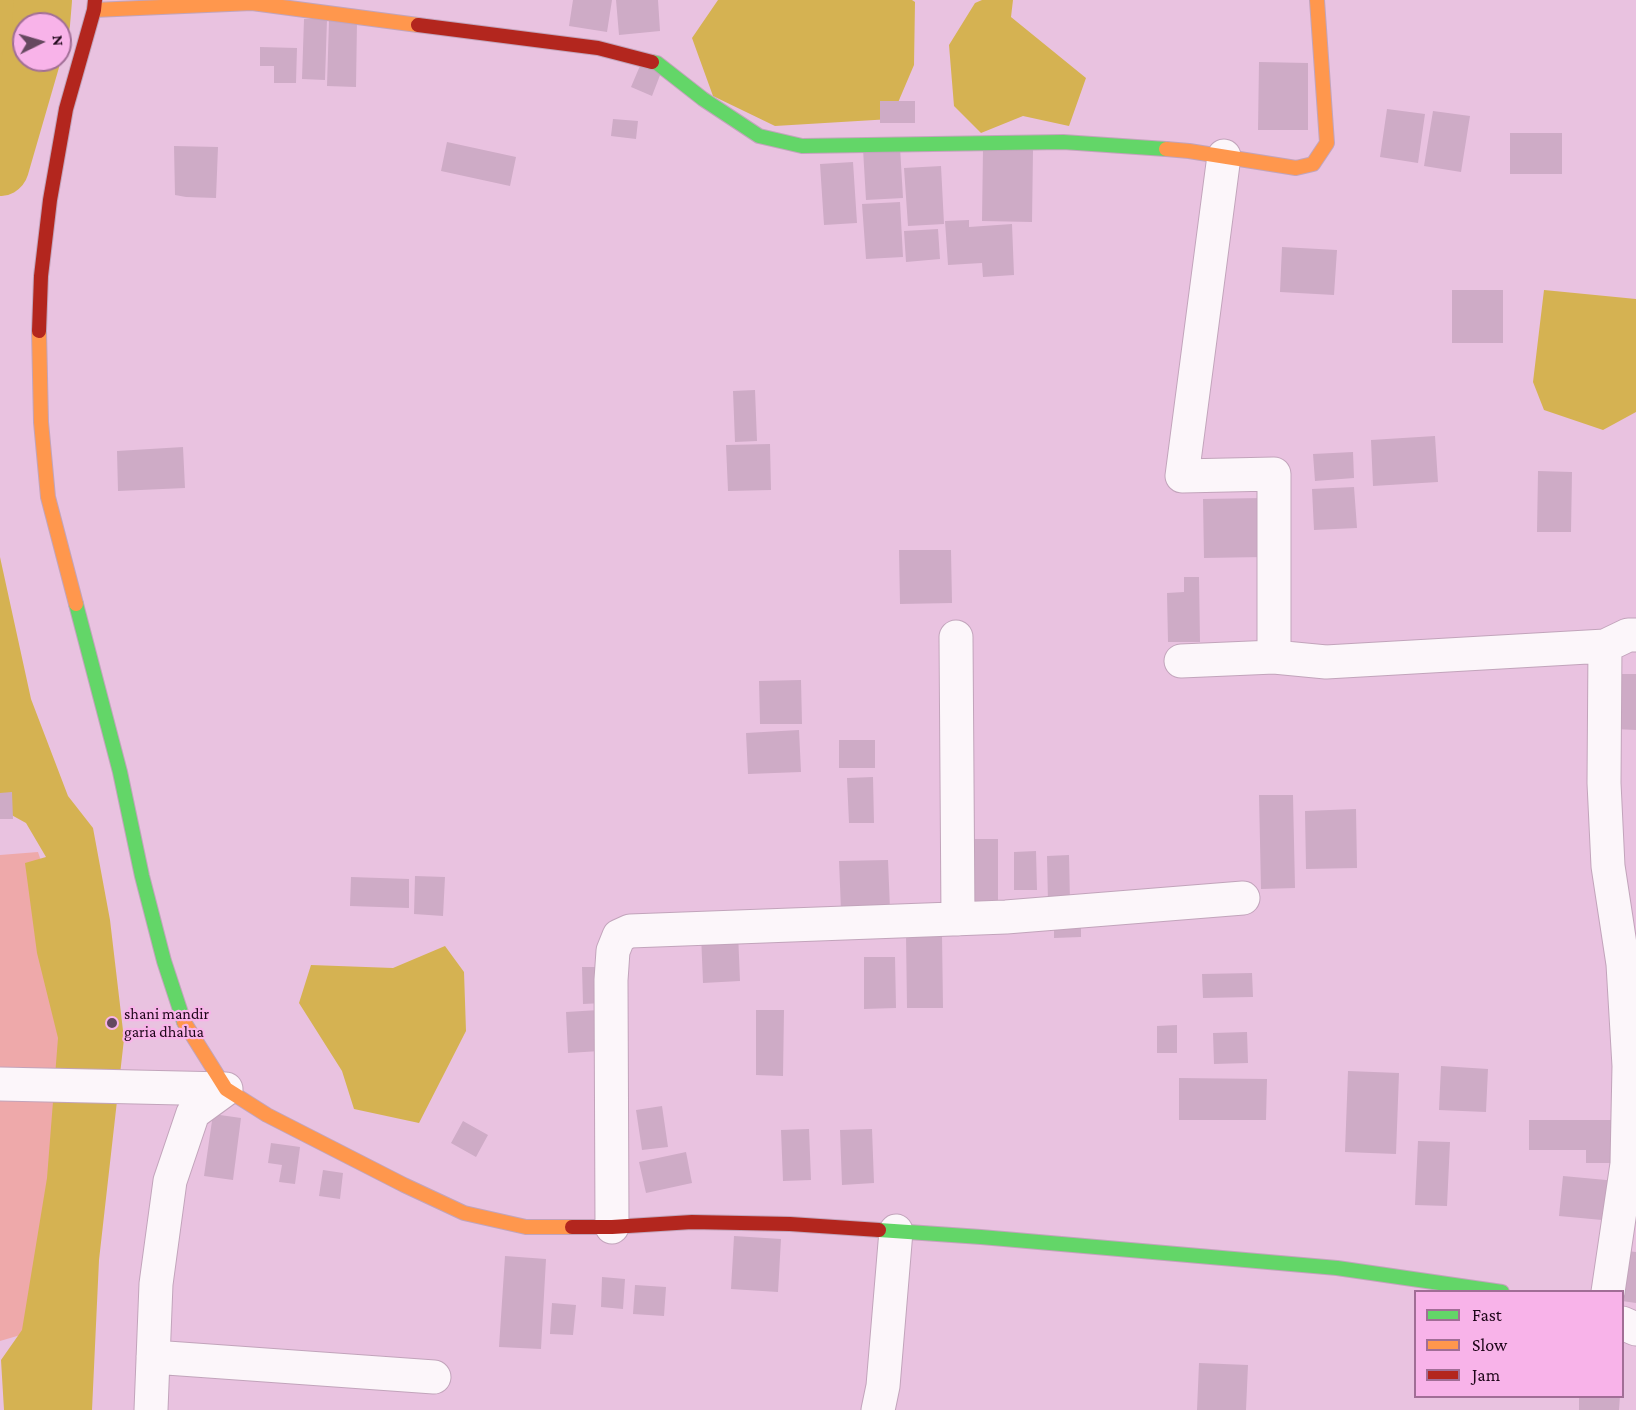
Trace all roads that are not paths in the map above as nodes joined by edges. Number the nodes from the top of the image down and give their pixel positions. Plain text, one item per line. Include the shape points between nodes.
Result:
1 (1317, 0) edge
2 (94, 5) edge
3 (1224, 156) junction
4 (1636, 635) edge
5 (956, 637) dead end
6 (1605, 646) junction
7 (1275, 657) junction
8 (1181, 661) dead end
9 (1243, 898) dead end
10 (958, 919) junction
11 (14, 1085) edge
12 (226, 1089) junction
13 (612, 1227) junction
14 (896, 1231) junction
15 (1488, 1290) edge
16 (1608, 1290) edge
17 (153, 1357) junction
18 (434, 1377) dead end
19 (151, 1410) edge
20 (878, 1410) edge

1 - 3 street via 1327,143 1313,164 1296,168
2 - 3 street via 252,3 598,48 657,63 759,136 802,146 1063,142
2 - 12 street via 66,109 41,276 41,423 48,497 107,718 164,961 185,1026
3 - 7 street via 1182,476 1274,474
4 - 6 street
5 - 10 street
6 - 7 street via 1326,662
6 - 16 street via 1608,866 1623,964 1629,1066 1627,1164
7 - 8 street
9 - 10 street
10 - 13 street via 630,931 619,936 613,951 611,980
11 - 12 street
12 - 13 street via 267,1114 464,1213 526,1227
12 - 17 street via 193,1113 170,1181 156,1284
13 - 14 street via 692,1222
14 - 15 street via 1336,1268
14 - 20 street
17 - 18 street
17 - 19 street

